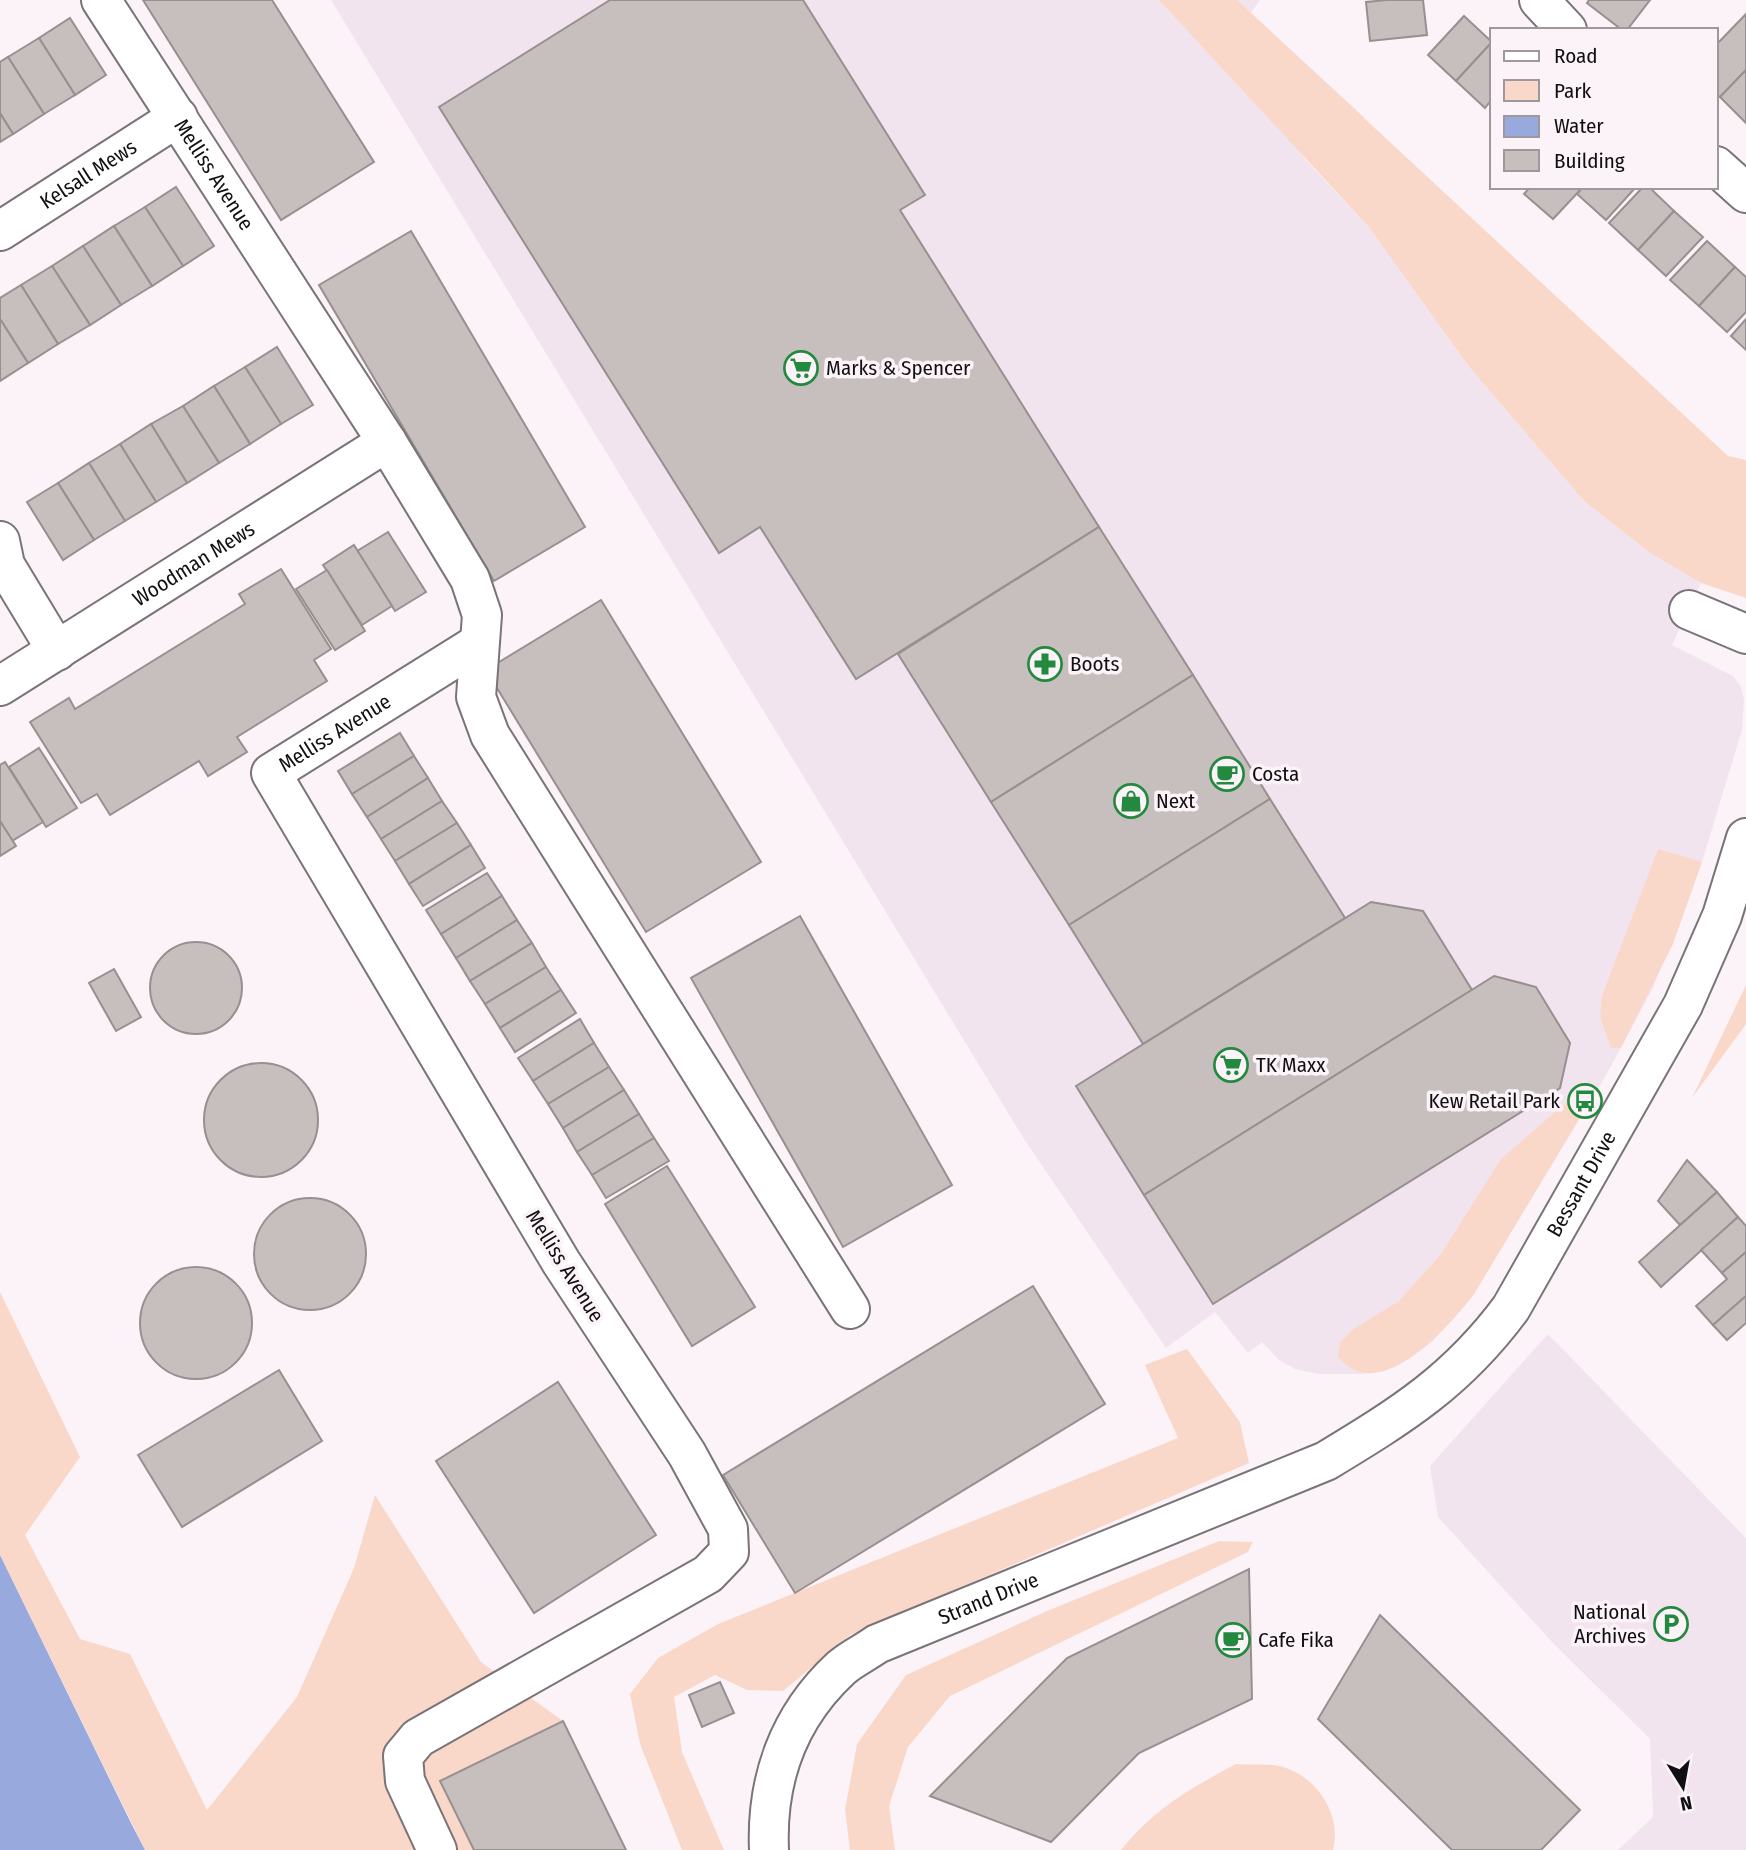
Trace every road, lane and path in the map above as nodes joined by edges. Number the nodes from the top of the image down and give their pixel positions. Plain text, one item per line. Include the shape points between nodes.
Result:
1 (101, 0) edge
2 (1539, 0) edge
3 (1565, 28) edge
4 (178, 117) junction
5 (1718, 168) edge
6 (1746, 193) edge
7 (0, 231) edge
8 (387, 442) junction
9 (0, 541) edge
10 (1689, 610) dead end
11 (1746, 634) edge
12 (479, 643) junction
13 (57, 651) junction
14 (0, 687) edge
15 (1746, 838) edge
16 (850, 1309) dead end
17 (1326, 1461) joint
18 (437, 1850) edge
19 (769, 1850) edge

1 - 4 street, Melliss Avenue
2 - 3 street
4 - 7 street, Kelsall Mews
4 - 8 street, Melliss Avenue
5 - 6 street
8 - 12 street, Melliss Avenue via 470,579 482,615
8 - 13 street, Woodman Mews
9 - 13 street via 5,565
10 - 11 street
12 - 16 street, Melliss Avenue via 476,697 489,735
12 - 18 street, Melliss Avenue via 271,773 561,1262 687,1454 728,1529 729,1552 708,1574 418,1738 403,1756 405,1781
13 - 14 street, Woodman Mews
15 - 17 street, Bessant Drive via 1722,916 1683,1006 1511,1308 1481,1347 1444,1382
17 - 19 street, Strand Drive via 877,1644 842,1667 797,1725 777,1764 768,1816

